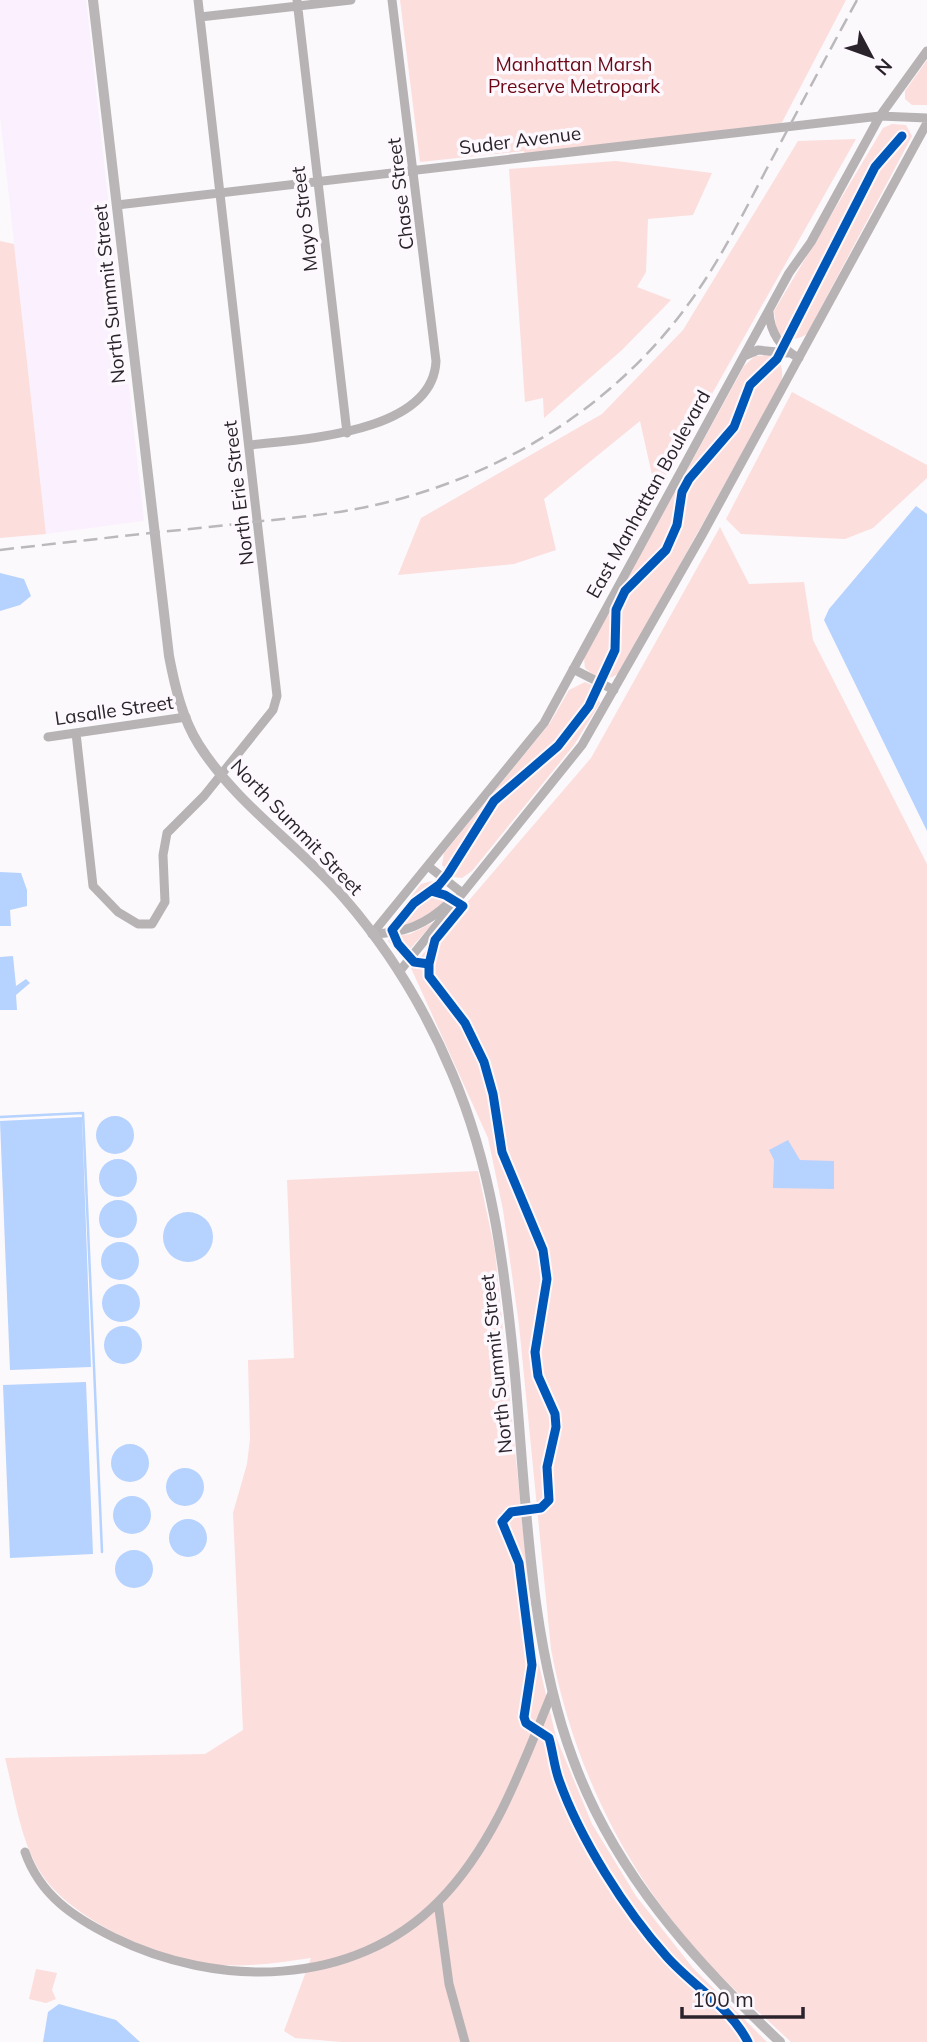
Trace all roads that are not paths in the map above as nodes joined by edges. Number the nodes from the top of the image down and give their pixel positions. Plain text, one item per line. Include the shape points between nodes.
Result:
1 (93, 0) edge
2 (198, 0) edge
3 (351, 0) edge
4 (392, 0) edge
5 (297, 3) edge
6 (200, 17) junction
7 (927, 51) edge
8 (880, 116) junction
9 (927, 118) edge
10 (927, 123) edge
11 (415, 170) junction
12 (317, 181) junction
13 (221, 193) junction
14 (117, 205) junction
15 (769, 310) junction
16 (788, 352) junction
17 (744, 356) junction
18 (799, 358) junction
19 (347, 433) junction
20 (250, 445) junction
21 (573, 669) junction
22 (614, 690) junction
23 (186, 718) junction
24 (76, 733) junction
25 (48, 737) dead end
26 (221, 775) junction
27 (428, 866) junction
28 (461, 892) junction
29 (372, 934) junction
30 (399, 972) junction
31 (552, 1693) junction
32 (25, 1852) dead end
33 (438, 1902) junction
34 (465, 2042) edge
35 (780, 2042) edge

1 - 14 main road, North Summit Street
2 - 6 street, North Erie Street
3 - 5 street
4 - 11 street, Chase Street
5 - 6 street
5 - 12 street, Mayo Street
6 - 13 street, North Erie Street
7 - 8 street, East Manhattan Boulevard
8 - 9 street, Suder Avenue
8 - 11 street, Suder Avenue
8 - 15 street, East Manhattan Boulevard
10 - 18 street
11 - 12 street, Suder Avenue
11 - 19 street, Chase Street via 436,361 432,384 406,409
12 - 13 street, Suder Avenue
12 - 19 street, Mayo Street
13 - 14 street, Suder Avenue
13 - 20 street, North Erie Street
14 - 23 main road, North Summit Street via 169,656
15 - 16 street via 770,325
15 - 17 street, East Manhattan Boulevard
16 - 17 street via 758,350
16 - 18 street
17 - 21 street, East Manhattan Boulevard
18 - 22 street
19 - 20 street
20 - 26 street, North Erie Street via 277,696 273,710
21 - 22 street
21 - 27 street, East Manhattan Boulevard via 544,723
22 - 28 street via 582,745
23 - 24 street, Lasalle Street
23 - 26 main road, North Summit Street
24 - 25 street, Lasalle Street
24 - 26 street, North Erie Street via 91,880 118,912 138,924 152,924 163,909 167,833
26 - 29 main road, North Summit Street via 328,879
27 - 28 street
27 - 29 street, East Manhattan Boulevard
28 - 29 street via 432,919 411,929
28 - 30 street
29 - 30 main road, North Summit Street
30 - 31 main road, North Summit Street via 453,1074 492,1194
31 - 33 street via 490,1834
31 - 35 main road, North Summit Street via 580,1778 633,1876 699,1963
32 - 33 street via 38,1881 77,1918 142,1951 219,1971 270,1973 332,1962 382,1942
33 - 34 street via 449,1983

